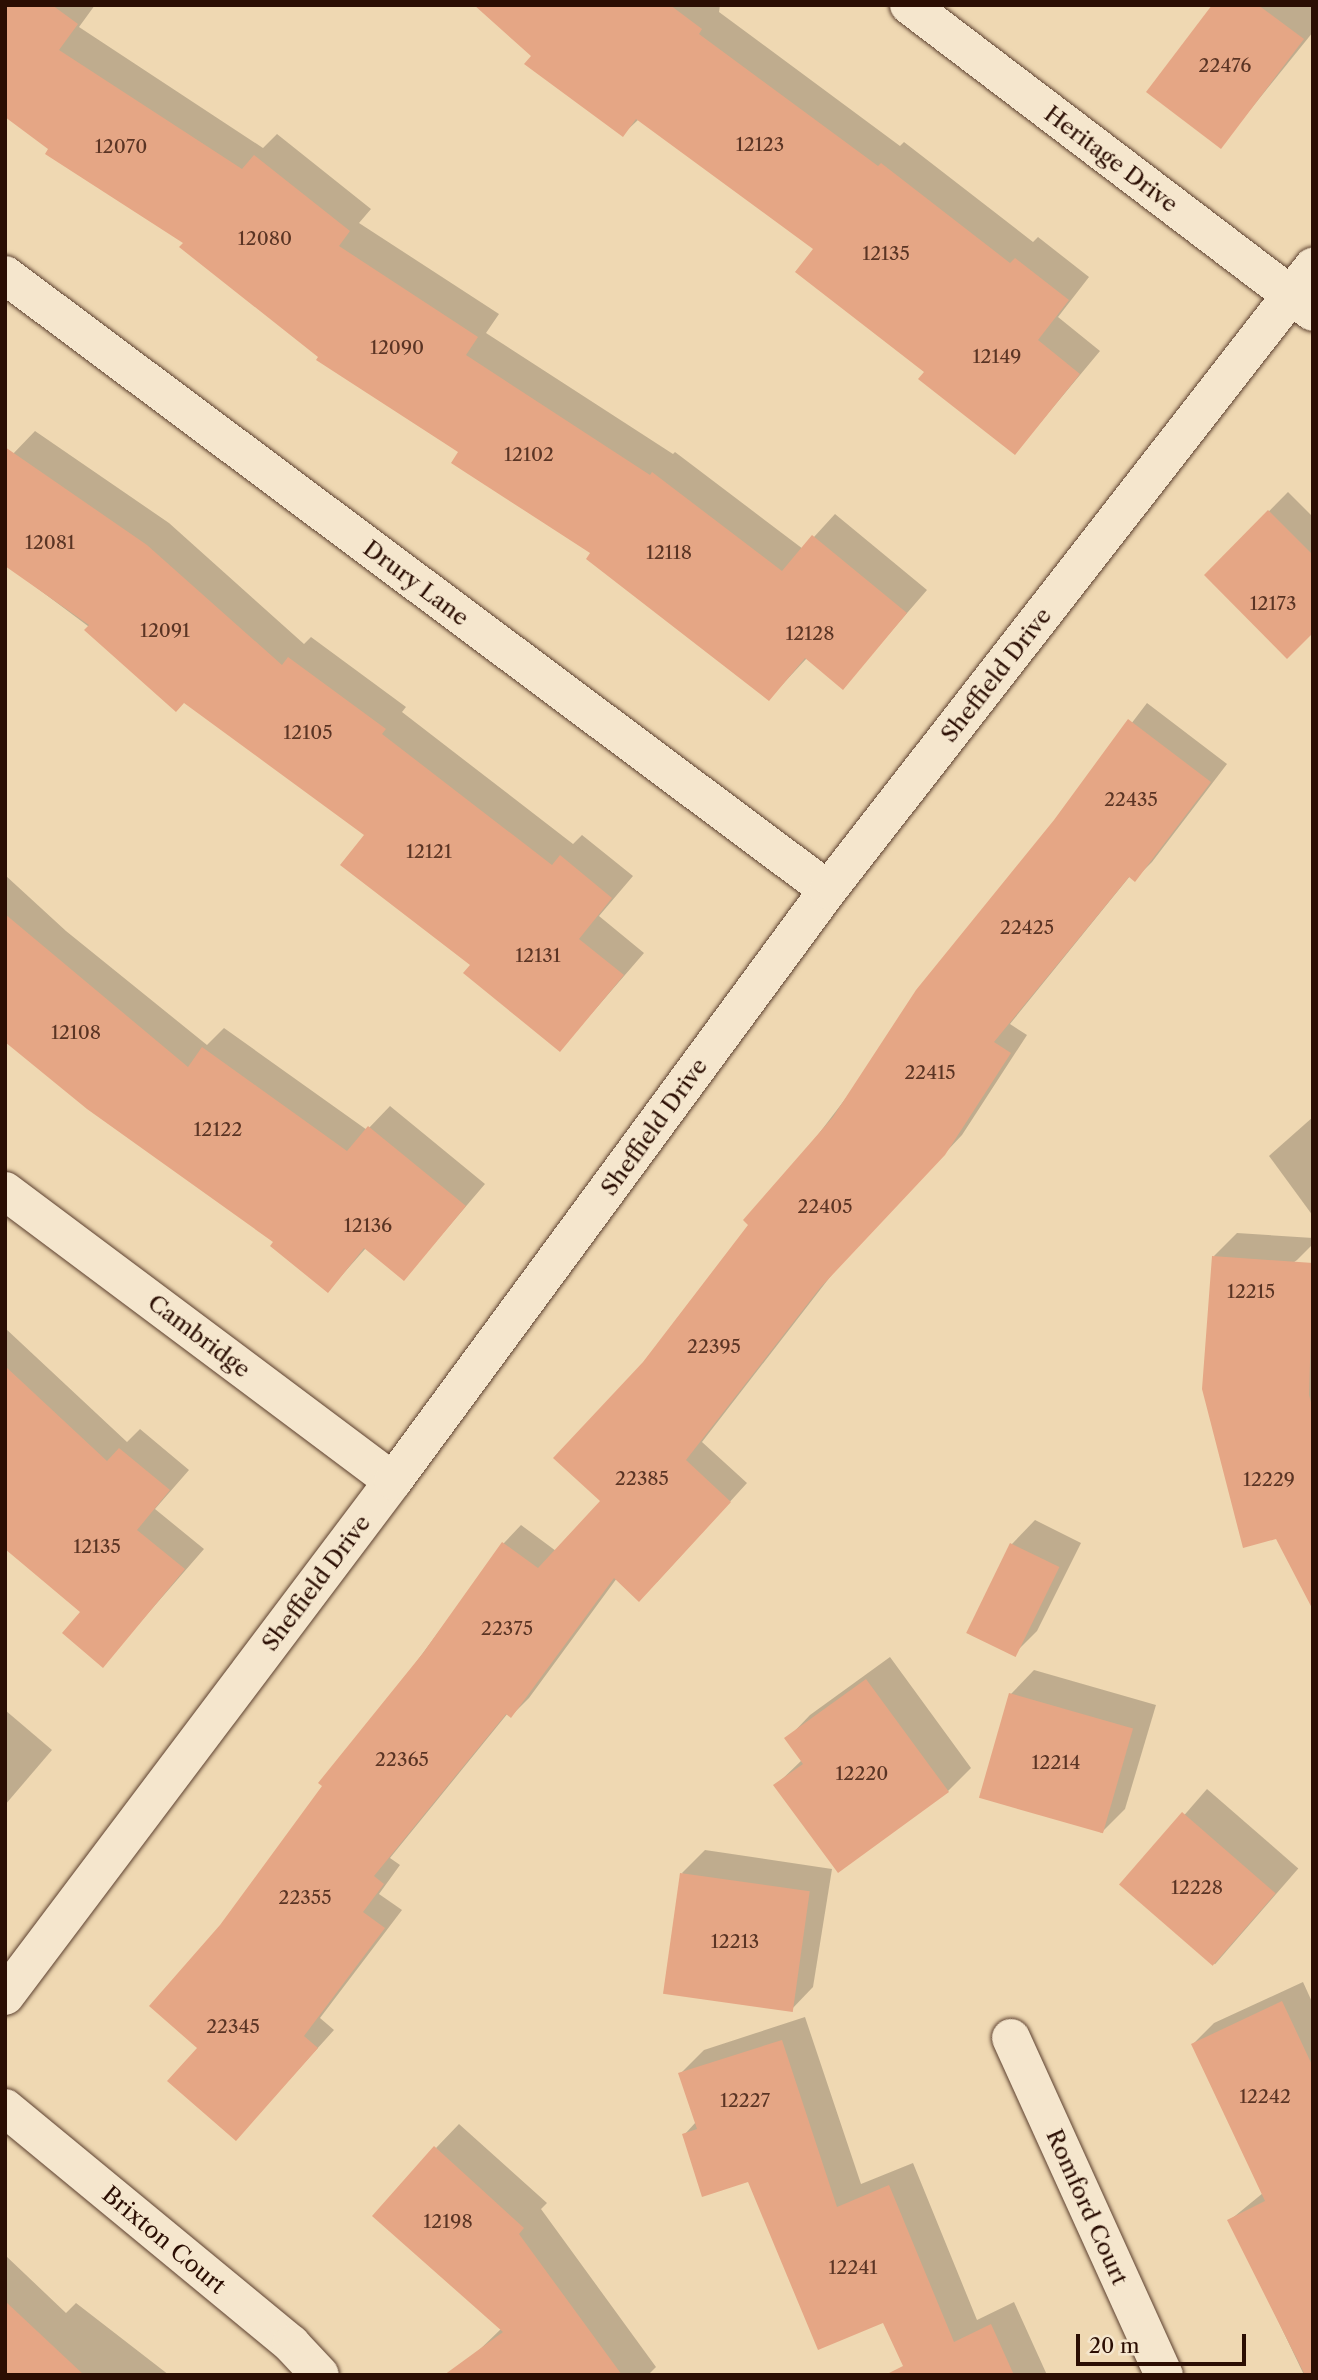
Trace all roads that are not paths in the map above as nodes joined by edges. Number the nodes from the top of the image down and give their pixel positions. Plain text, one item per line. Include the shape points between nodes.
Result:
1 (909, 5) edge
2 (5, 275) edge
3 (1305, 291) edge
4 (828, 890) junction
5 (5, 1191) edge
6 (393, 1481) junction
7 (5, 1996) edge
8 (1011, 2038) dead end
9 (5, 2108) edge
10 (320, 2375) edge
11 (1164, 2375) edge

1 - 3 street, Heritage Drive
2 - 4 street, Drury Lane
3 - 4 street, Sheffield Drive
4 - 6 street, Sheffield Drive
5 - 6 street, Cambridge
6 - 7 street, Sheffield Drive
8 - 11 street, Romford Court
9 - 10 street, Brixton Court via 291,2344

